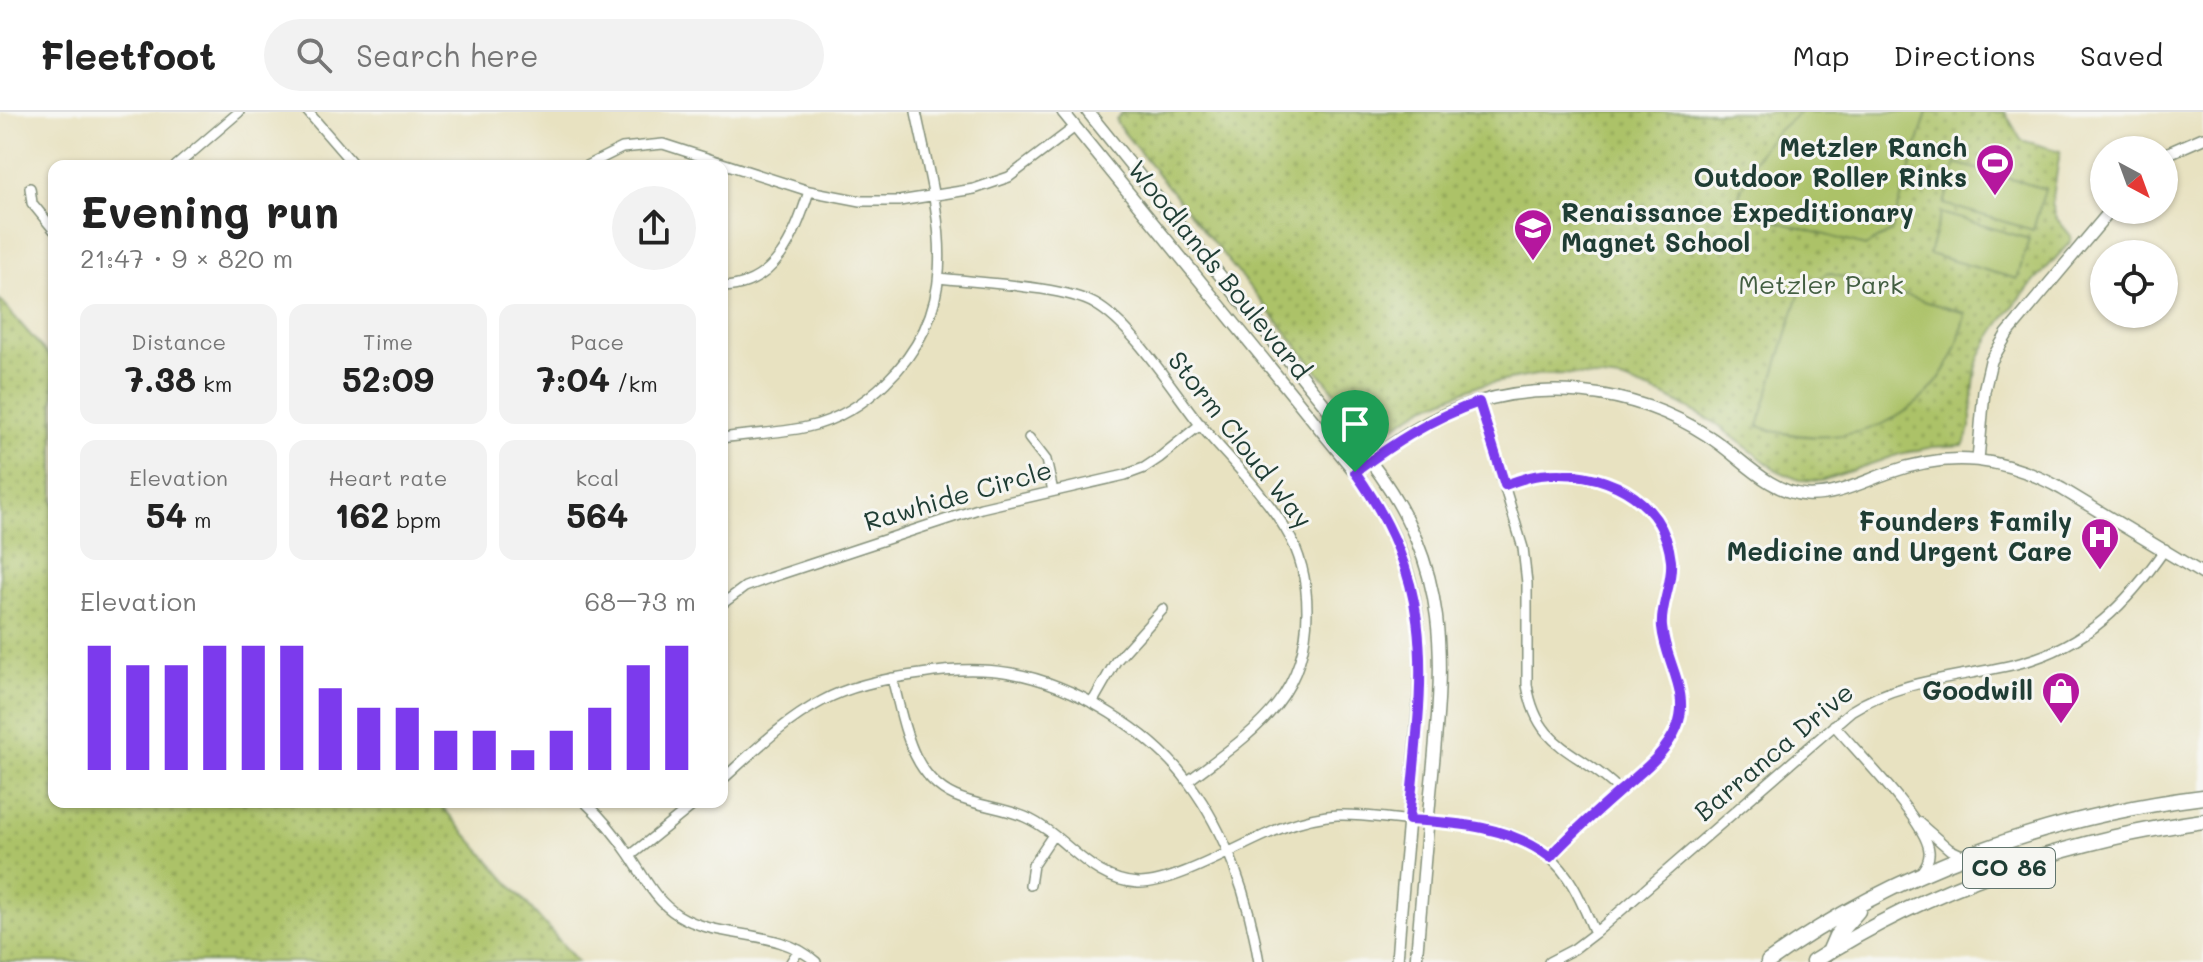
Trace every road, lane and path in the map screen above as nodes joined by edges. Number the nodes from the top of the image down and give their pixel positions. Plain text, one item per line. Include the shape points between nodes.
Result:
1 (239, 112) edge
2 (308, 112) edge
3 (916, 112) edge
4 (1063, 112) edge
5 (1091, 113) edge
6 (1075, 127) junction
7 (2203, 138) edge
8 (2178, 149) edge
9 (183, 160) edge
10 (350, 160) edge
11 (598, 160) edge
12 (713, 160) edge
13 (728, 165) edge
14 (30, 188) dead end
15 (809, 191) junction
16 (933, 197) junction
17 (48, 223) edge
18 (2099, 224) edge
19 (940, 278) junction
20 (728, 286) edge
21 (1479, 402) junction
22 (1201, 424) junction
23 (728, 437) edge
24 (1029, 438) dead end
25 (1978, 460) junction
26 (1370, 461) junction
27 (1355, 472) junction
28 (1505, 485) junction
29 (1053, 491) junction
30 (2165, 549) junction
31 (2203, 574) edge
32 (728, 600) edge
33 (1163, 609) dead end
34 (892, 678) junction
35 (1092, 703) junction
36 (1834, 725) junction
37 (728, 775) edge
38 (1188, 781) junction
39 (1620, 791) junction
40 (2203, 797) edge
41 (590, 808) edge
42 (690, 808) edge
43 (1409, 820) junction
44 (1915, 820) junction
45 (1428, 821) junction
46 (2203, 821) edge
47 (1053, 835) junction
48 (1229, 851) junction
49 (630, 856) junction
50 (1550, 857) junction
51 (1966, 857) junction
52 (1918, 877) junction
53 (1030, 885) dead end
54 (1866, 902) junction
55 (1595, 933) junction
56 (799, 950) junction
57 (1830, 957) edge
58 (791, 962) edge
59 (816, 962) edge
60 (1259, 962) edge
61 (1397, 962) edge
62 (1416, 962) edge
63 (1549, 962) edge
64 (1768, 962) edge
65 (1813, 962) edge

1 - 9 street
2 - 10 street
3 - 16 street
4 - 6 street, Woodlands Boulevard
5 - 6 street
5 - 26 street, Woodlands Boulevard
6 - 16 street via 1009,177
6 - 27 street, Woodlands Boulevard
7 - 8 street
11 - 12 street via 622,148 663,144
13 - 15 street
14 - 17 street via 32,203
15 - 16 street via 861,201
15 - 20 street via 797,230 777,260 747,281
16 - 19 street
18 - 25 street via 2007,334 1991,361
19 - 22 street, Storm Cloud Way via 1071,295 1096,305 1121,325
19 - 23 street via 924,329 895,374 876,392 808,427
21 - 25 street via 1558,390 1635,403 1681,420 1771,483 1806,495 1834,492 1916,464
21 - 26 street via 1424,425
21 - 28 street
22 - 29 street, Rawhide Circle via 1144,468
22 - 38 street, Storm Cloud Way via 1291,539 1303,574 1307,623 1290,688 1238,742
24 - 29 street via 1046,460
25 - 30 street via 2039,476
26 - 27 street
26 - 45 street, Woodlands Boulevard via 1412,528 1436,607 1441,676
27 - 43 street, Woodlands Boulevard via 1388,523 1418,613 1421,675
28 - 39 street via 1525,564 1532,709 1551,739
28 - 39 street via 1539,475 1609,481 1637,498 1664,532 1671,566 1662,626 1681,696 1680,720 1656,760
29 - 32 street, Rawhide Circle via 967,512 769,578
30 - 31 street
30 - 36 street, Barranca Drive via 2127,600 2067,644 2019,663 1903,686 1865,702
33 - 35 street via 1116,661
34 - 35 street via 996,671 1042,681
34 - 37 street via 798,714
34 - 47 street via 911,747 927,776 955,796 1028,819
35 - 38 street via 1153,746
36 - 44 street
36 - 55 street, Barranca Drive
38 - 48 street
39 - 50 street
40 - 51 highway, CO 86 via 2046,829
41 - 49 street
42 - 49 street
43 - 45 street
43 - 48 street via 1328,816 1296,823
43 - 61 street, Woodlands Boulevard
44 - 51 street
44 - 52 street via 1929,854
45 - 50 street via 1499,831
45 - 62 street, Woodlands Boulevard
46 - 57 highway, CO 86 via 2130,833 1995,872 1910,908
47 - 48 street via 1103,874 1132,882 1166,879
47 - 53 street via 1033,865
48 - 60 street
49 - 56 street via 655,895 677,915
50 - 55 street via 1573,887
51 - 52 highway, CO 86
52 - 54 highway, CO 86
54 - 57 highway via 1836,936
54 - 64 highway, CO 86
55 - 63 street, Barranca Drive
56 - 58 street
56 - 59 street
57 - 65 highway, CO 86

